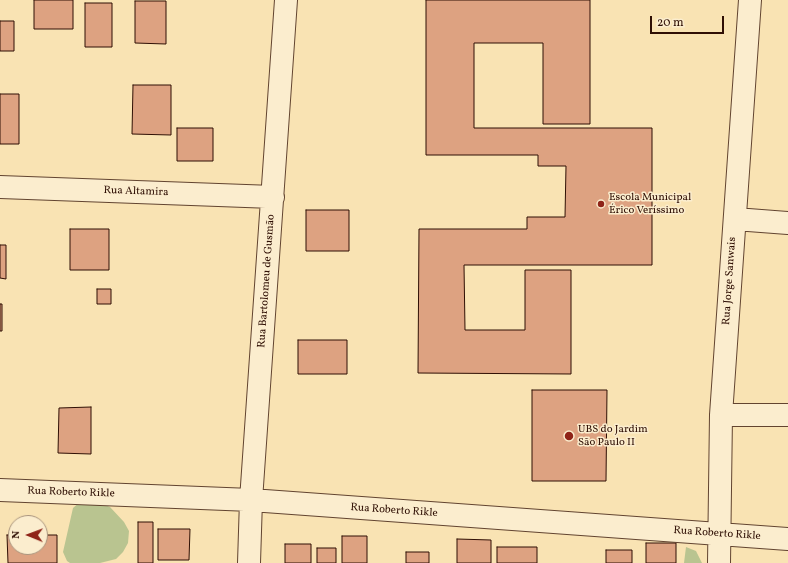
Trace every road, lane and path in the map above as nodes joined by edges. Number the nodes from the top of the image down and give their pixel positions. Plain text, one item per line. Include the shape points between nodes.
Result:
1 (286, 0) edge
2 (750, 0) edge
3 (0, 187) edge
4 (273, 198) junction
5 (735, 219) junction
6 (788, 223) edge
7 (721, 415) junction
8 (788, 415) edge
9 (0, 490) edge
10 (251, 500) junction
11 (719, 535) junction
12 (788, 539) edge
13 (249, 563) edge
14 (719, 563) edge

1 - 4 street, Rua Bartolomeu de Gusmão
2 - 5 street, Rua Jorge Sanwais
3 - 4 street, Rua Altamira
4 - 10 street, Rua Bartolomeu de Gusmão
5 - 6 street
5 - 7 street, Rua Jorge Sanwais
7 - 8 street
7 - 11 street, Rua Jorge Sanwais
9 - 10 street, Rua Roberto Rikle
10 - 11 street, Rua Roberto Rikle
10 - 13 street, Rua Bartolomeu de Gusmão
11 - 12 street, Rua Roberto Rikle
11 - 14 street, Rua Jorge Sanwais

